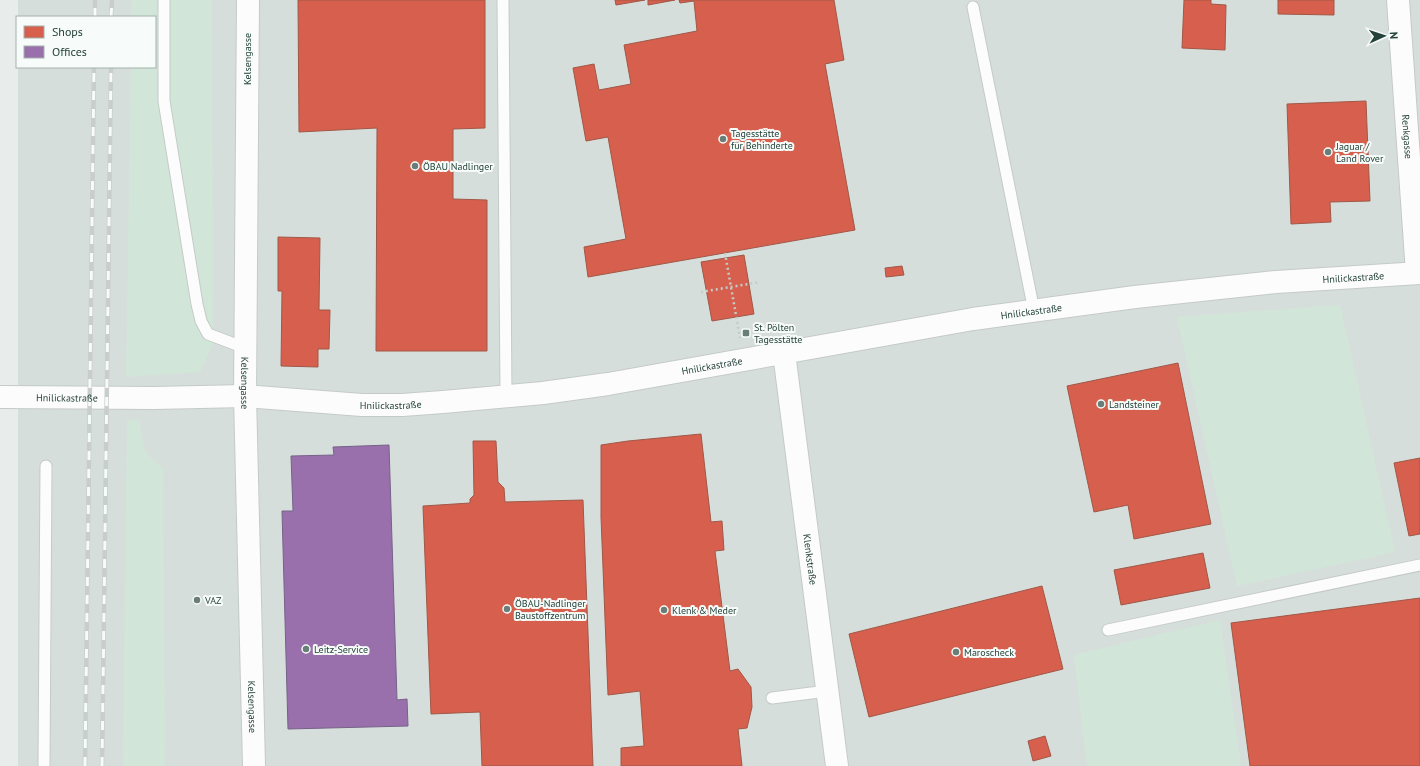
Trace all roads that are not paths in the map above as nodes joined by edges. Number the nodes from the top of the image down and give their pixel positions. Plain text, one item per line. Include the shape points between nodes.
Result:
1 (164, 0) edge
2 (248, 0) edge
3 (503, 0) edge
4 (1398, 0) edge
5 (973, 7) dead end
6 (1418, 273) edge
7 (1034, 311) junction
8 (245, 348) junction
9 (784, 353) junction
10 (245, 396) junction
11 (506, 396) junction
12 (0, 397) edge
13 (46, 466) dead end
14 (1420, 565) edge
15 (1108, 630) dead end
16 (827, 691) junction
17 (772, 698) dead end
18 (44, 766) edge
19 (254, 766) edge
20 (837, 766) edge

1 - 8 lane via 164,102 197,304 201,321 208,334
2 - 8 street, Kelsengasse
3 - 11 lane
4 - 6 street, Renkgasse
5 - 7 lane
6 - 7 street, Hnilickastraße via 1276,282 1135,296
7 - 9 street, Hnilickastraße via 973,319
8 - 10 street, Kelsengasse
9 - 11 street, Hnilickastraße via 608,384
9 - 16 street, Klenkstraße
10 - 11 street, Hnilickastraße via 362,405 423,404
10 - 12 street, Hnilickastraße
10 - 19 street, Kelsengasse
13 - 18 lane
14 - 15 lane
16 - 17 lane
16 - 20 street, Klenkstraße

